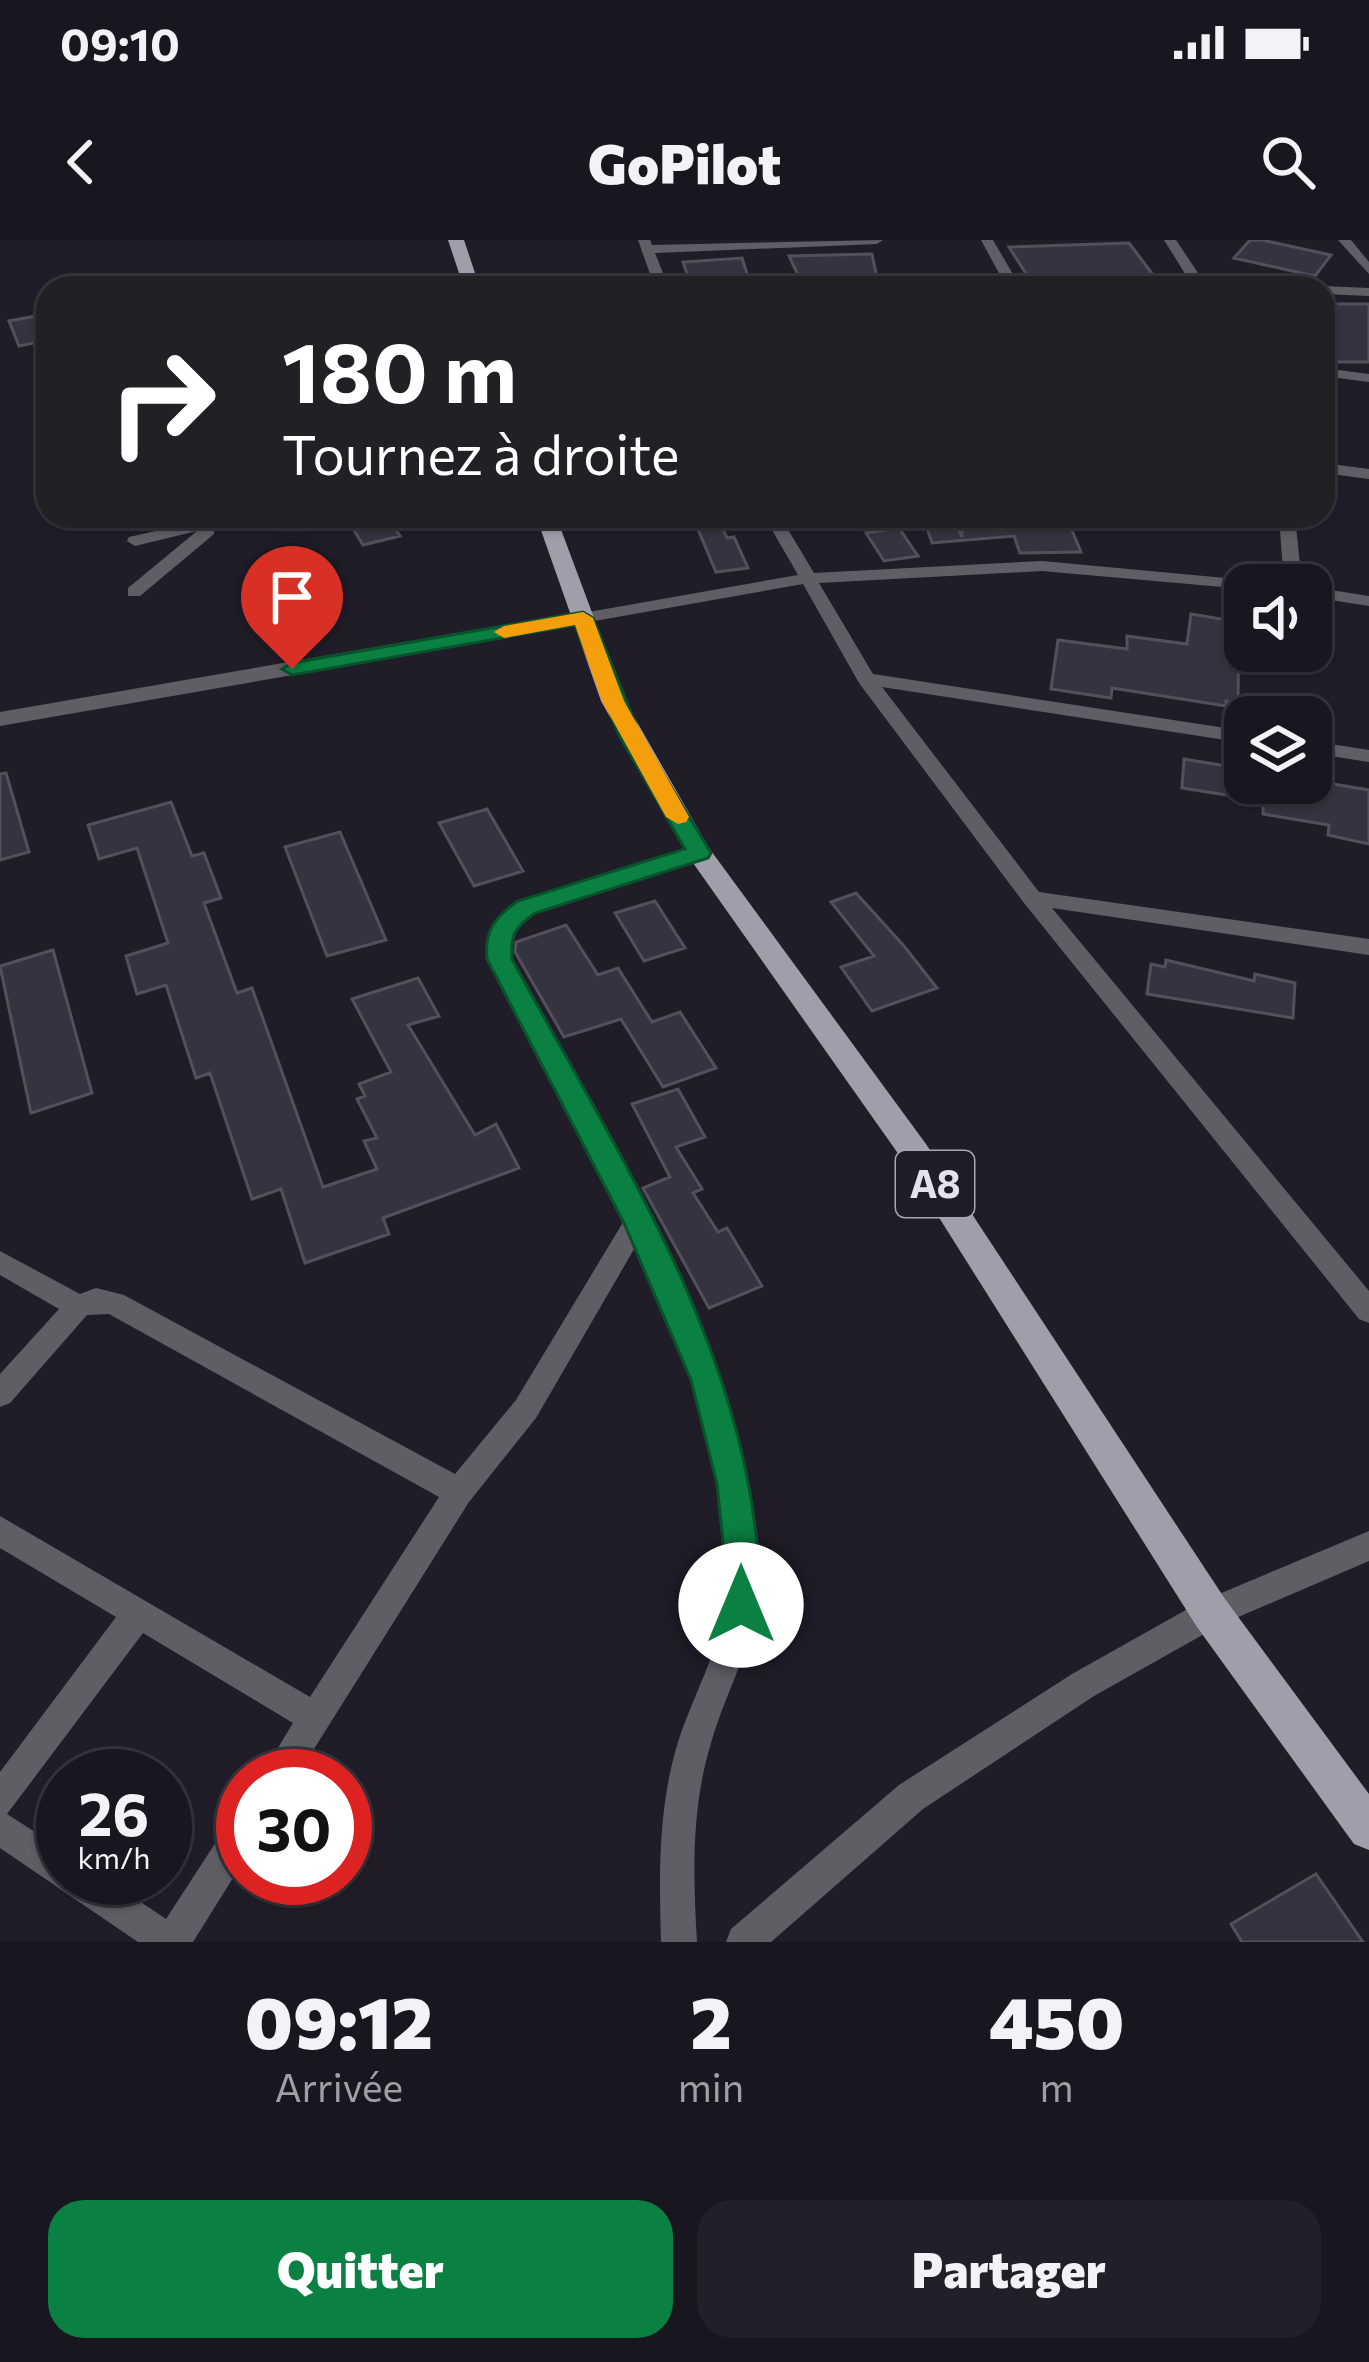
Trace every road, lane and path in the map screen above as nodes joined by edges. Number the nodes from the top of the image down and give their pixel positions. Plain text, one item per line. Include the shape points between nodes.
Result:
1 (456, 240) edge
2 (877, 240) edge
3 (987, 240) edge
4 (1170, 240) edge
5 (1343, 240) edge
6 (646, 244) edge
7 (1369, 269) edge
8 (468, 276) edge
9 (658, 276) edge
10 (1007, 276) edge
11 (1193, 276) edge
12 (1335, 291) edge
13 (1369, 292) edge
14 (1335, 374) edge
15 (1369, 378) edge
16 (1335, 470) edge
17 (1369, 474) edge
18 (196, 528) edge
19 (213, 528) edge
20 (550, 528) edge
21 (778, 528) edge
22 (1288, 528) edge
23 (135, 541) dead end
24 (1291, 564) edge
25 (805, 579) junction
26 (1224, 582) edge
27 (134, 592) dead end
28 (1332, 595) edge
29 (1369, 601) edge
30 (583, 618) junction
31 (866, 679) junction
32 (0, 719) edge
33 (1224, 734) edge
34 (1332, 750) edge
35 (1369, 756) edge
36 (699, 853) junction
37 (1032, 898) junction
38 (1369, 947) edge
39 (638, 1220) junction
40 (0, 1262) edge
41 (78, 1306) junction
42 (1369, 1311) edge
43 (0, 1394) edge
44 (459, 1492) junction
45 (0, 1531) edge
46 (1369, 1546) edge
47 (139, 1613) junction
48 (1211, 1613) junction
49 (315, 1718) junction
50 (295, 1749) edge
51 (0, 1800) edge
52 (0, 1828) edge
53 (1369, 1828) edge
54 (36, 1852) edge
55 (216, 1872) edge
56 (114, 1905) edge
57 (170, 1942) edge
58 (679, 1942) edge
59 (744, 1942) edge

1 - 8 main road
2 - 6 street
3 - 10 street
4 - 11 street
5 - 7 street
6 - 9 street
12 - 13 street
14 - 15 street
16 - 17 street
18 - 23 street
19 - 27 street
20 - 30 main road, A8
21 - 25 street
22 - 24 street
25 - 26 street via 1042,566
25 - 30 street
25 - 31 street
28 - 29 street
30 - 32 street
30 - 36 main road, A8 via 629,735
31 - 33 street
31 - 37 street
34 - 35 street
36 - 39 street via 526,907 498,939 500,959
36 - 48 main road, A8 via 915,1153
37 - 38 street
37 - 42 street
39 - 44 street via 526,1409
39 - 58 street via 707,1380 734,1484 744,1580 737,1630 688,1764 676,1870
40 - 41 street
41 - 43 street
41 - 44 street via 114,1303
44 - 49 street
45 - 47 street
46 - 48 street
47 - 49 street
47 - 51 street
48 - 53 main road, A8
48 - 59 street via 1083,1684 911,1797
49 - 50 street
52 - 54 street
55 - 57 street
56 - 57 street

